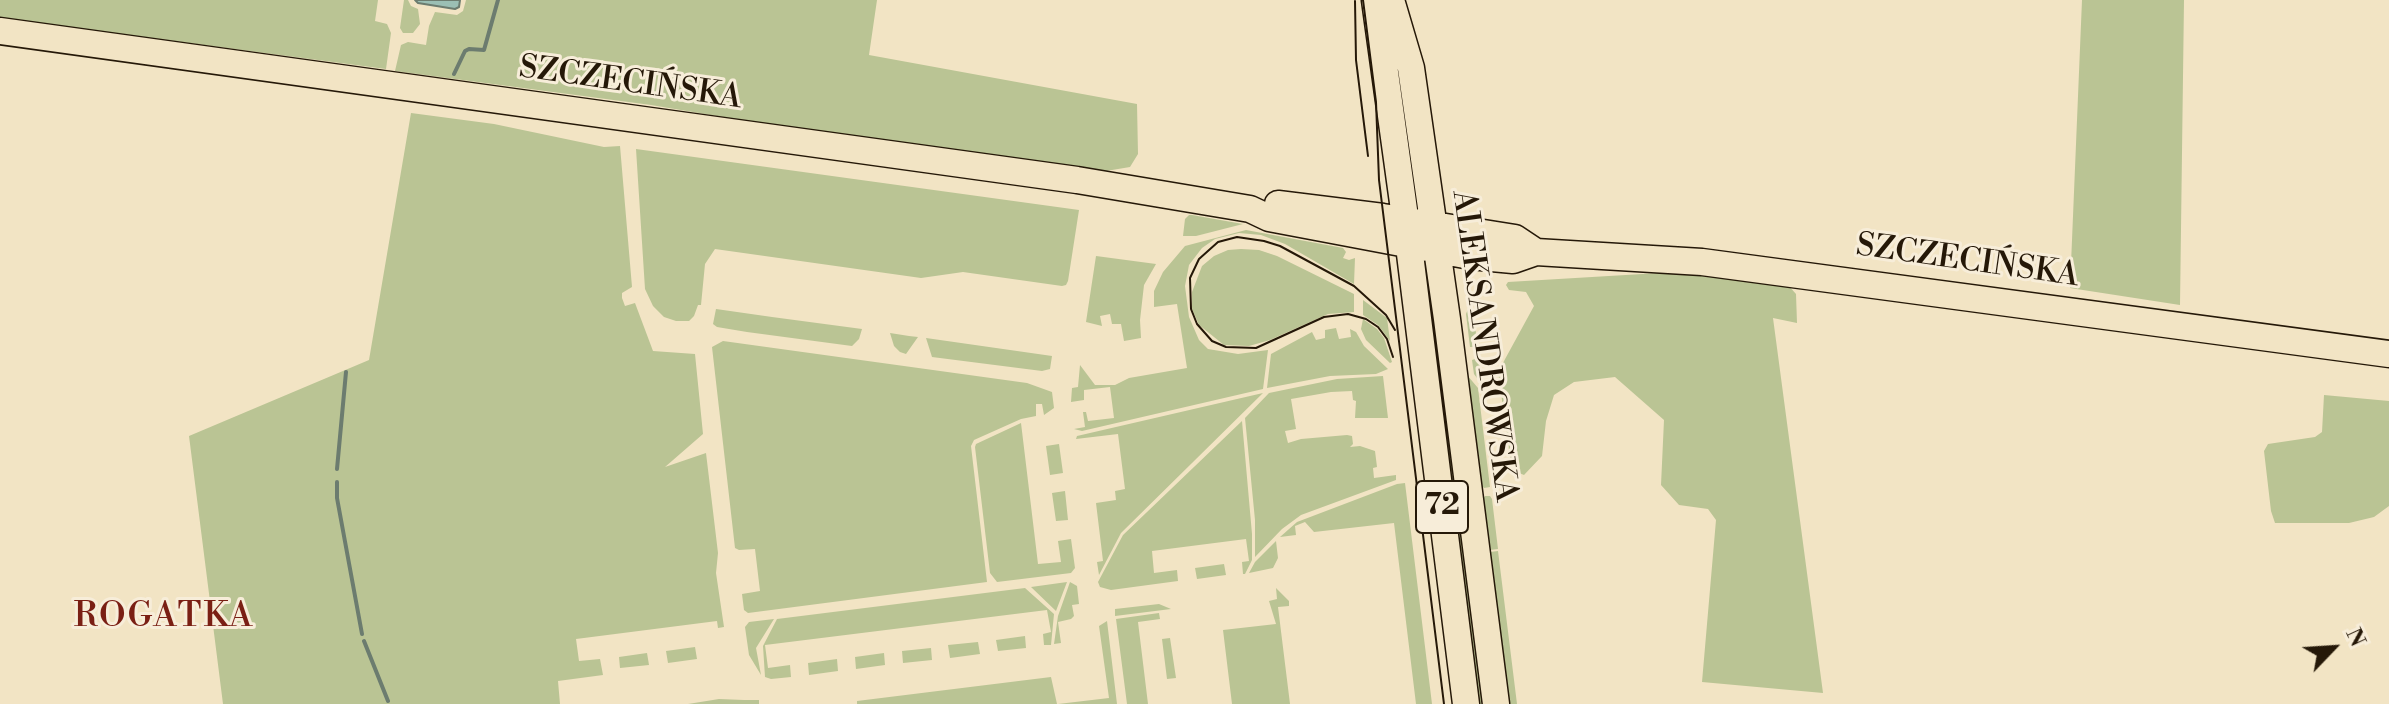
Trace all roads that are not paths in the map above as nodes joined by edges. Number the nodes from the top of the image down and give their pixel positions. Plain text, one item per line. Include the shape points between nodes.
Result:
1 (1375, 0) edge
2 (1391, 0) edge
3 (0, 31) edge
4 (1408, 233) junction
5 (1436, 238) junction
6 (2389, 354) edge
7 (1466, 704) edge
8 (1496, 704) edge

1 - 4 main road, ALEKSANDROWSKA / 72
2 - 5 main road, ALEKSANDROWSKA / 72 via 1409,59
3 - 4 main road, SZCZECIŃSKA via 1077,180 1250,209 1269,218
4 - 5 main road, SZCZECIŃSKA
4 - 7 main road, ALEKSANDROWSKA / 72
5 - 6 main road, SZCZECIŃSKA via 1515,238 1536,252 1748,267
5 - 8 main road, ALEKSANDROWSKA / 72

